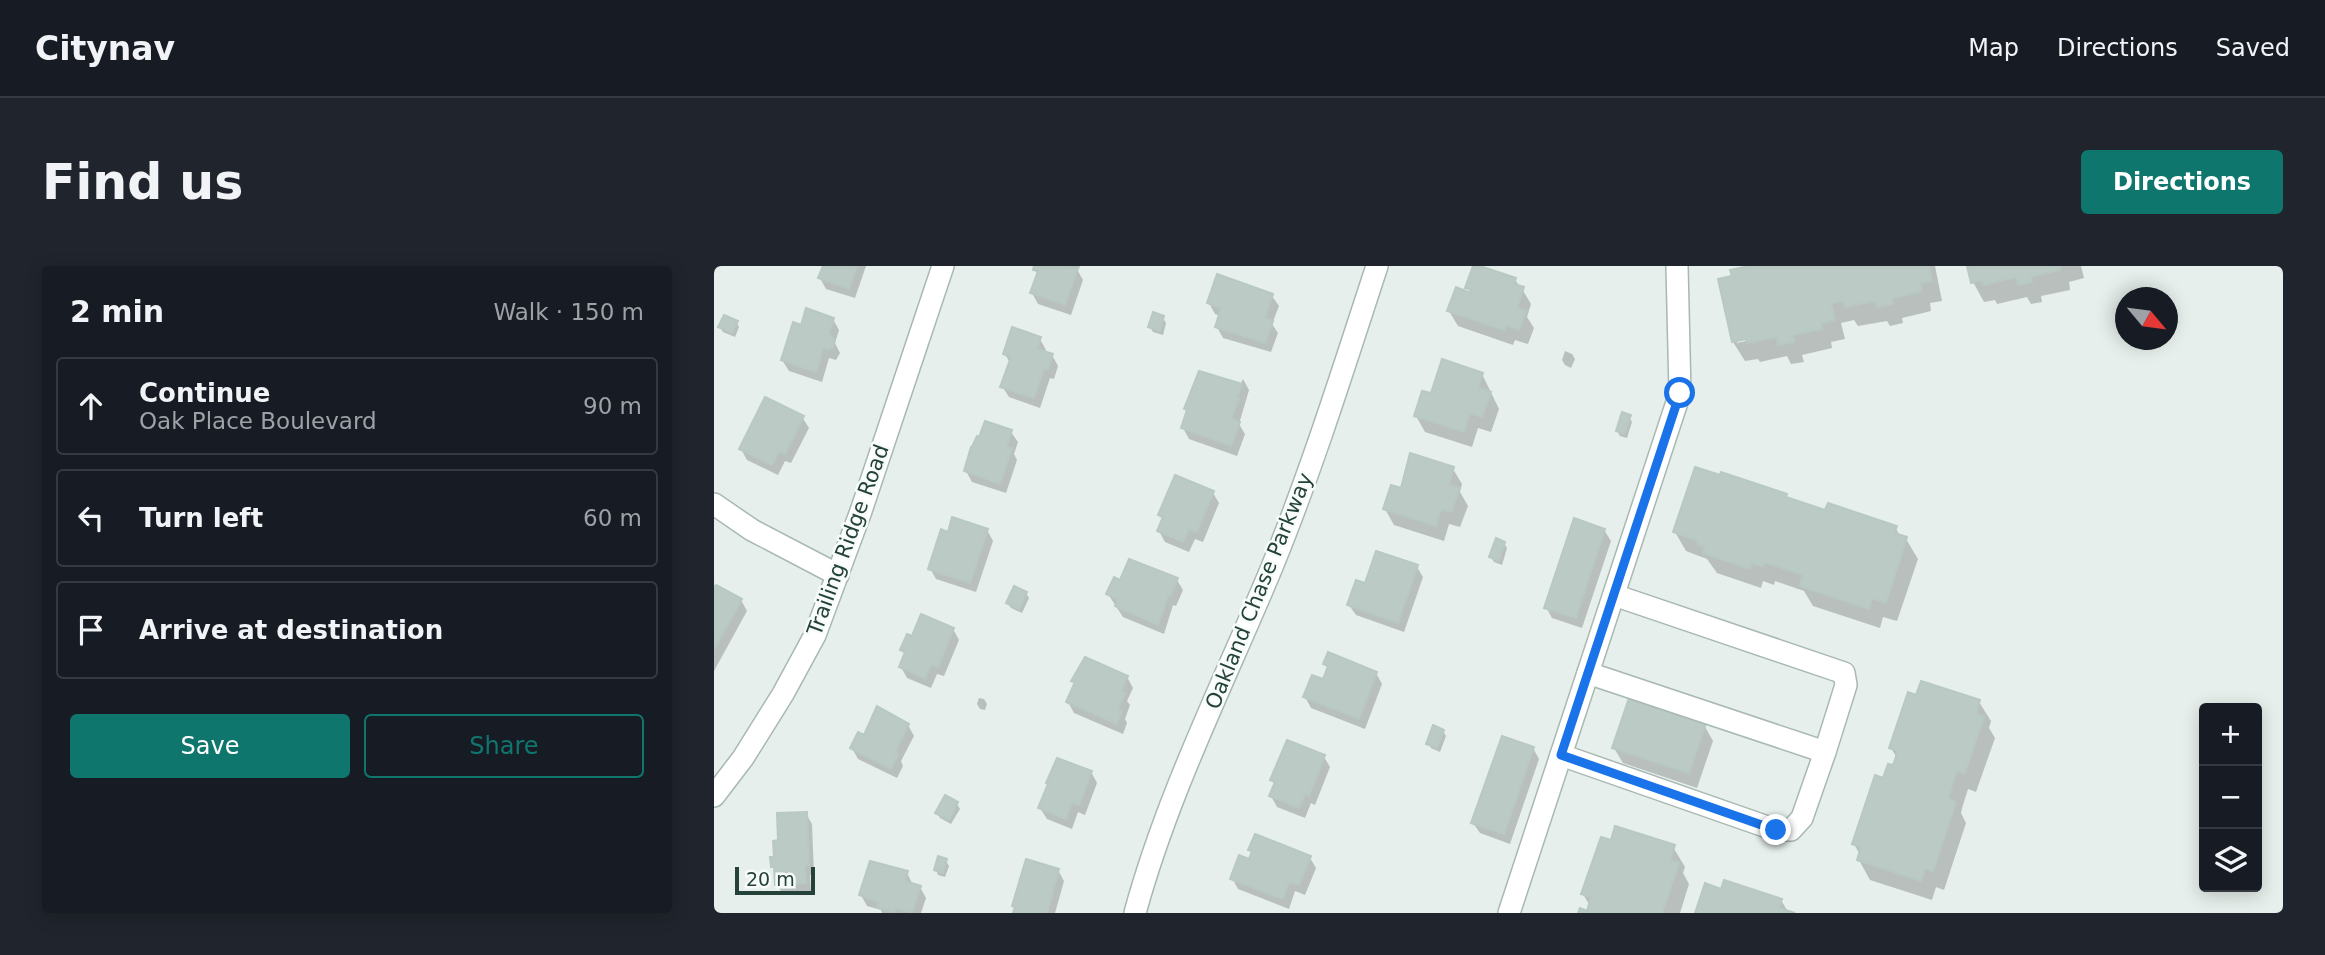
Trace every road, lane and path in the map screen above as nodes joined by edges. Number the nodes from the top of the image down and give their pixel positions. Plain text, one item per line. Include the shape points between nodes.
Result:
1 (943, 266) edge
2 (1377, 266) edge
3 (1676, 266) edge
4 (714, 504) edge
5 (838, 575) junction
6 (1614, 595) junction
7 (1588, 673) junction
8 (1825, 751) junction
9 (1561, 755) junction
10 (714, 796) edge
11 (1135, 913) edge
12 (1509, 913) edge

1 - 5 street, Trailing Ridge Road
2 - 11 street, Oakland Chase Parkway via 1286,528 1171,805
3 - 6 street via 1680,393
4 - 5 street via 752,530
5 - 10 street, Trailing Ridge Road via 815,635 783,694
6 - 7 street
6 - 8 street via 1844,673 1846,685
7 - 8 street
7 - 9 street
8 - 9 street via 1802,818 1791,830 1776,830
9 - 12 street

